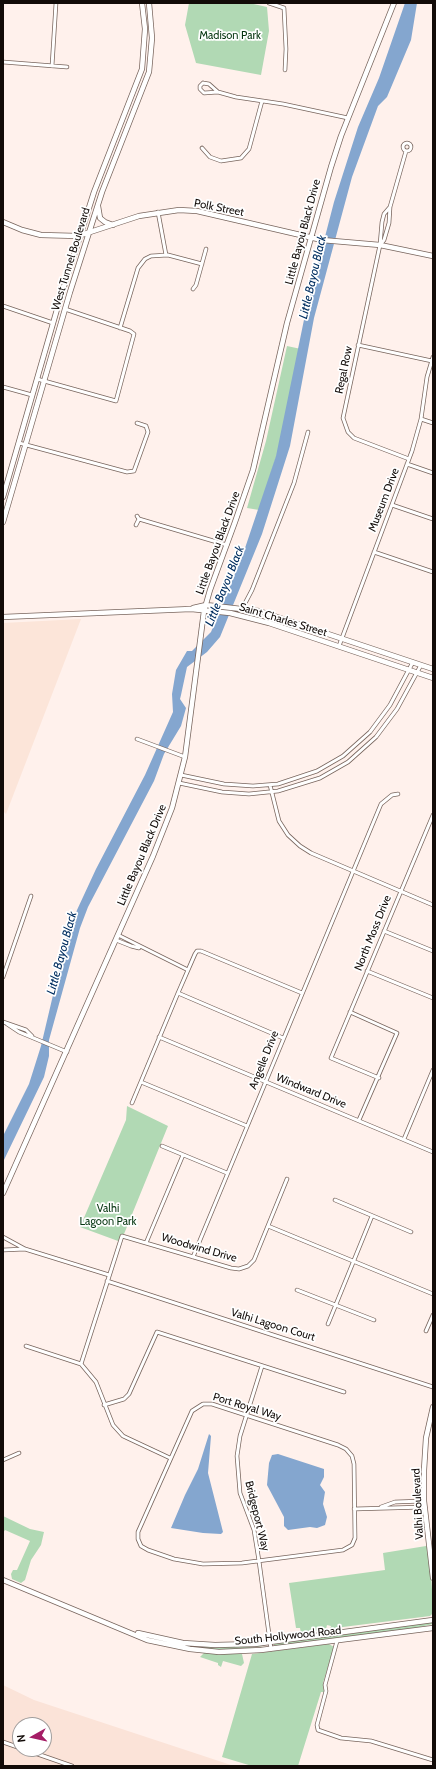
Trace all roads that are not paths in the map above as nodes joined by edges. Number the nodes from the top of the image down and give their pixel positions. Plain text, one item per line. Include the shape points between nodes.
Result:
1 (56, 3) edge
2 (142, 3) edge
3 (149, 3) edge
4 (269, 3) edge
5 (394, 3) edge
6 (3, 62) edge
7 (52, 66) junction
8 (68, 67) dead end
9 (285, 70) dead end
10 (218, 92) junction
11 (262, 100) junction
12 (348, 118) junction
13 (202, 148) dead end
14 (406, 150) dead end
15 (105, 164) junction
16 (112, 166) junction
17 (97, 205) junction
18 (390, 207) junction
19 (158, 212) junction
20 (383, 218) junction
21 (390, 220) junction
22 (3, 222) edge
23 (113, 225) junction
24 (89, 233) junction
25 (81, 235) junction
26 (311, 238) junction
27 (380, 245) junction
28 (206, 249) dead end
29 (166, 255) junction
30 (433, 256) edge
31 (202, 264) junction
32 (193, 289) dead end
33 (3, 306) edge
34 (65, 309) junction
35 (53, 323) junction
36 (120, 328) junction
37 (358, 345) junction
38 (433, 357) edge
39 (432, 361) junction
40 (37, 378) junction
41 (44, 380) junction
42 (3, 387) edge
43 (32, 395) junction
44 (421, 419) junction
45 (137, 423) dead end
46 (433, 423) edge
47 (308, 432) dead end
48 (19, 442) junction
49 (26, 444) junction
50 (410, 459) junction
51 (408, 464) junction
52 (433, 473) edge
53 (3, 497) edge
54 (392, 505) junction
55 (433, 519) edge
56 (3, 522) edge
57 (136, 525) dead end
58 (226, 545) junction
59 (374, 552) junction
60 (433, 572) edge
61 (206, 605) junction
62 (191, 609) junction
63 (215, 609) junction
64 (242, 609) junction
65 (204, 611) junction
66 (3, 617) edge
67 (342, 638) junction
68 (339, 646) junction
69 (413, 662) junction
70 (421, 665) junction
71 (433, 669) edge
72 (410, 670) junction
73 (417, 673) junction
74 (433, 678) edge
75 (137, 739) dead end
76 (185, 757) junction
77 (181, 775) junction
78 (179, 783) junction
79 (270, 785) junction
80 (272, 792) junction
81 (398, 794) dead end
82 (433, 815) edge
83 (353, 871) junction
84 (400, 891) junction
85 (31, 896) dead end
86 (433, 905) edge
87 (384, 931) junction
88 (117, 937) junction
89 (433, 951) edge
90 (188, 970) junction
91 (367, 971) junction
92 (3, 977) edge
93 (178, 993) junction
94 (302, 993) junction
95 (433, 998) edge
96 (350, 1012) junction
97 (3, 1022) edge
98 (159, 1037) junction
99 (283, 1038) junction
100 (66, 1052) junction
101 (433, 1070) edge
102 (378, 1078) junction
103 (141, 1082) junction
104 (265, 1082) junction
105 (132, 1104) dead end
106 (358, 1120) junction
107 (247, 1126) junction
108 (404, 1140) junction
109 (162, 1146) dead end
110 (433, 1152) edge
111 (183, 1155) junction
112 (227, 1173) junction
113 (287, 1179) dead end
114 (3, 1194) edge
115 (335, 1200) dead end
116 (372, 1216) junction
117 (268, 1226) junction
118 (411, 1232) dead end
119 (3, 1237) edge
120 (146, 1243) junction
121 (25, 1249) junction
122 (3, 1250) edge
123 (193, 1257) junction
124 (354, 1262) junction
125 (109, 1275) junction
126 (107, 1281) junction
127 (297, 1290) dead end
128 (433, 1294) edge
129 (336, 1305) junction
130 (433, 1315) edge
131 (374, 1320) dead end
132 (328, 1324) dead end
133 (426, 1331) dead end
134 (26, 1346) dead end
135 (81, 1364) junction
136 (262, 1366) junction
137 (433, 1386) edge
138 (344, 1392) dead end
139 (104, 1405) junction
140 (433, 1407) edge
141 (247, 1415) junction
142 (19, 1453) dead end
143 (170, 1458) junction
144 (3, 1460) edge
145 (424, 1500) junction
146 (425, 1507) junction
147 (354, 1508) junction
148 (379, 1508) junction
149 (259, 1561) junction
150 (433, 1578) edge
151 (3, 1580) edge
152 (433, 1620) edge
153 (433, 1628) edge
154 (123, 1630) junction
155 (337, 1641) junction
156 (270, 1642) junction
157 (271, 1649) junction
158 (3, 1742) edge
159 (433, 1760) edge
160 (72, 1766) edge

1 - 7 street
2 - 15 main road, West Tunnel Boulevard via 145,27 142,69
3 - 16 main road, West Tunnel Boulevard via 152,38 148,72
4 - 9 street via 284,8
5 - 12 main road, Little Bayou Black Drive
6 - 7 street
7 - 8 street
10 - 10 street via 204,93 200,86 203,83 209,84
10 - 11 street
11 - 12 street
11 - 13 street via 249,149 241,158 220,161 210,157
12 - 26 main road, Little Bayou Black Drive
14 - 18 street
15 - 16 street
15 - 25 main road, West Tunnel Boulevard
16 - 17 main road, West Tunnel Boulevard
17 - 23 main road via 100,218
17 - 24 main road, West Tunnel Boulevard
18 - 20 street
18 - 21 street
19 - 23 main road, Polk Street
19 - 26 main road, Polk Street via 179,210 206,213
19 - 29 street
20 - 21 street
20 - 27 street
21 - 27 street
22 - 25 main road, Polk Street via 41,234
23 - 24 main road, Polk Street
24 - 25 main road, Polk Street
24 - 34 main road, West Tunnel Boulevard
25 - 35 main road, West Tunnel Boulevard
26 - 27 main road, Polk Street
26 - 58 main road, Little Bayou Black Drive via 287,323 253,470
27 - 30 main road, Polk Street
27 - 37 street, Regal Row
28 - 31 street
29 - 31 street
29 - 36 street via 151,256 141,263
31 - 32 street
33 - 35 street
34 - 36 street
34 - 41 main road, West Tunnel Boulevard
35 - 40 main road, West Tunnel Boulevard
36 - 41 street via 134,334 134,338 116,401
37 - 39 street
37 - 50 street, Regal Row via 344,413 344,425 354,438
38 - 39 street, Museum Drive
39 - 44 street, Museum Drive
40 - 41 street
40 - 43 main road, West Tunnel Boulevard
41 - 49 main road, West Tunnel Boulevard
42 - 43 street
43 - 48 main road, West Tunnel Boulevard
44 - 46 street
44 - 50 street, Museum Drive
45 - 49 street via 146,426 148,432 134,471 127,472
47 - 64 street via 294,483
48 - 49 street
48 - 53 main road, West Tunnel Boulevard
49 - 56 main road, West Tunnel Boulevard
50 - 51 street, Museum Drive
51 - 52 street
51 - 54 street, Museum Drive
54 - 55 street
54 - 59 street, Museum Drive
57 - 58 street via 138,517
58 - 61 main road, Little Bayou Black Drive
59 - 60 street
59 - 67 street, Museum Drive
61 - 62 main road
61 - 63 main road, Saint Charles Street
61 - 65 main road, Little Bayou Black Drive
62 - 65 main road, Saint Charles Street
62 - 66 main road, Saint Charles Street
63 - 64 main road, Saint Charles Street
63 - 65 main road, Saint Charles Street
63 - 68 main road, Saint Charles Street via 269,623
64 - 67 main road, Saint Charles Street via 259,611
65 - 76 main road, Little Bayou Black Drive
67 - 68 street, Museum Drive
67 - 69 main road, Saint Charles Street
68 - 72 main road, Saint Charles Street
69 - 70 main road, Saint Charles Street
69 - 72 street
70 - 71 main road, Saint Charles Street
70 - 73 street
72 - 73 main road, Saint Charles Street
72 - 79 street via 384,716 352,750 316,771 294,780
73 - 74 main road, Saint Charles Street
73 - 80 street via 389,721 356,756 320,778
75 - 76 street
76 - 77 main road, Little Bayou Black Drive
77 - 78 main road, Little Bayou Black Drive
77 - 79 street via 224,784
78 - 80 street via 222,792
78 - 88 main road, Little Bayou Black Drive via 164,830
79 - 80 street
80 - 83 street via 279,821 293,840 311,853
81 - 83 street, Angelle Drive via 392,795 381,804
82 - 84 street, North Moss Drive
83 - 84 street
83 - 94 street, Angelle Drive
84 - 86 street
84 - 87 street, North Moss Drive
85 - 92 street
87 - 89 street
87 - 91 street, North Moss Drive
88 - 90 street via 134,942 141,948
88 - 100 main road, Little Bayou Black Drive
90 - 93 street
90 - 94 street via 198,951 201,951
91 - 95 street
91 - 96 street, North Moss Drive
93 - 98 street
93 - 99 street
94 - 99 street, Angelle Drive
96 - 102 street via 397,1033
96 - 102 street, North Moss Drive via 331,1058
97 - 100 street via 26,1030 33,1037
98 - 103 street
98 - 104 street, Windward Drive
99 - 104 street, Angelle Drive
100 - 114 main road, Little Bayou Black Drive
101 - 108 street
102 - 106 street
103 - 105 street
103 - 107 street
104 - 106 street, Windward Drive
104 - 107 street, Angelle Drive
106 - 108 street, Windward Drive
107 - 112 street, Angelle Drive
108 - 110 street, Windward Drive
109 - 111 street
111 - 112 street
111 - 120 street
112 - 123 street, Angelle Drive
113 - 117 street, Woodwind Drive
115 - 116 street
116 - 118 street
116 - 124 street
117 - 123 street, Woodwind Drive via 254,1260 248,1266 240,1269 231,1268
117 - 124 street
119 - 121 street
120 - 123 street, Woodwind Drive
120 - 125 street, Woodwind Drive via 122,1236
121 - 122 street
121 - 125 street
124 - 128 street
124 - 129 street
125 - 126 street
126 - 135 street
126 - 137 street, Valhi Lagoon Court
127 - 129 street
129 - 131 street
129 - 132 street
130 - 133 street
134 - 135 street
135 - 139 street via 96,1382
136 - 138 street
136 - 139 street via 157,1332 129,1394 124,1399
136 - 141 street, Bridgeport Way
139 - 143 street via 113,1425 123,1436
140 - 145 main road, Valhi Boulevard via 426,1438
141 - 143 street, Port Royal Way via 212,1404 196,1407
141 - 147 street, Port Royal Way via 346,1449 354,1464
141 - 149 street, Bridgeport Way via 237,1456 238,1478 240,1493 254,1530
142 - 144 street
143 - 149 street, Port Royal Way via 138,1532 141,1546 174,1559 203,1564
145 - 146 main road, Valhi Boulevard
145 - 148 street via 396,1502
146 - 148 street
146 - 150 main road, Valhi Boulevard
147 - 148 street
147 - 149 street, Port Royal Way via 355,1538 348,1548
149 - 156 street, Bridgeport Way
151 - 154 main road, South Hollywood Road
152 - 156 main road, South Hollywood Road
153 - 155 main road, South Hollywood Road
154 - 156 main road, South Hollywood Road via 183,1643 215,1645
154 - 157 main road, South Hollywood Road via 147,1640 190,1649 219,1652
155 - 157 main road, South Hollywood Road
155 - 159 street via 325,1685 318,1730 341,1738 371,1741
156 - 157 street, Bridgeport Way
158 - 160 street

